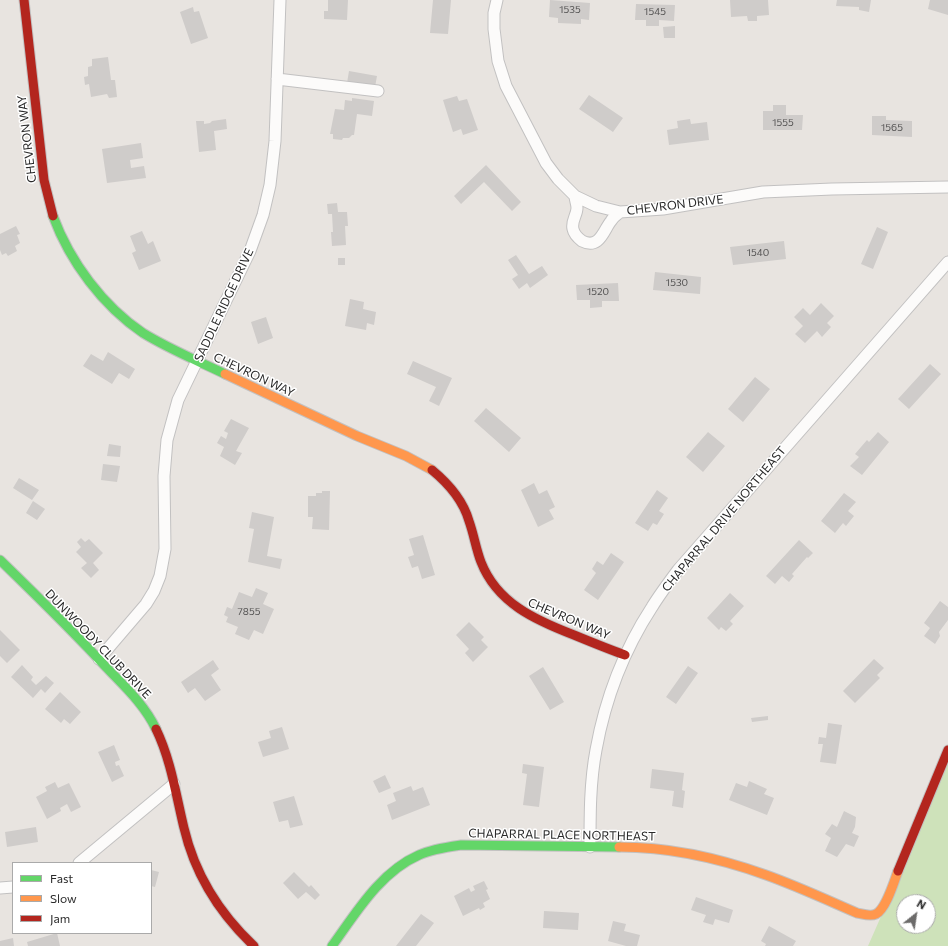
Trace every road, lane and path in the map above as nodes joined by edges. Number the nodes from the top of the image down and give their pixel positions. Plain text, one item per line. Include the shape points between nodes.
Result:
1 (24, 0) edge
2 (280, 0) edge
3 (497, 0) edge
4 (277, 79) junction
5 (378, 92) dead end
6 (948, 187) edge
7 (575, 196) junction
8 (620, 212) junction
9 (948, 262) edge
10 (197, 361) junction
11 (0, 560) edge
12 (625, 655) junction
13 (99, 659) junction
14 (948, 750) edge
15 (174, 784) junction
16 (590, 847) junction
17 (80, 862) edge
18 (12, 887) edge
19 (0, 888) edge
20 (254, 946) edge
21 (332, 946) edge

1 - 10 street, CHEVRON WAY via 44,180 50,208 61,234 73,257 111,306 136,328
2 - 4 street, SADDLE RIDGE DRIVE
3 - 7 street, CHEVRON DRIVE via 494,29 498,61 506,86 546,163
4 - 5 street
4 - 10 street, SADDLE RIDGE DRIVE via 275,141 270,185 263,215 250,251
6 - 8 street, CHEVRON DRIVE via 763,192 663,209
7 - 8 street, CHEVRON DRIVE via 596,206
7 - 8 street via 577,208 573,229 576,237 583,242 599,239 610,221
9 - 12 street, CHAPARRAL DRIVE NORTHEAST via 678,570 651,607
10 - 12 street, CHEVRON WAY via 431,469 448,484 460,501 469,519 483,567 493,585 507,600 536,620
10 - 13 street, SADDLE RIDGE DRIVE via 178,400 168,440 164,476 165,549 160,576 146,604
11 - 13 street, DUNWOODY CLUB DRIVE
12 - 16 street, CHAPARRAL DRIVE NORTHEAST via 608,699 596,750 590,796
13 - 15 street, DUNWOODY CLUB DRIVE via 140,703 151,720 170,763
14 - 16 street, CHAPARRAL PLACE NORTHEAST via 886,901 878,914 866,916 857,913 767,875 720,860 659,849
15 - 17 street
15 - 20 street, DUNWOODY CLUB DRIVE via 188,844 200,874 224,915
16 - 21 street, CHAPARRAL PLACE NORTHEAST via 461,845 438,848 414,857 394,869 376,887
18 - 19 street

